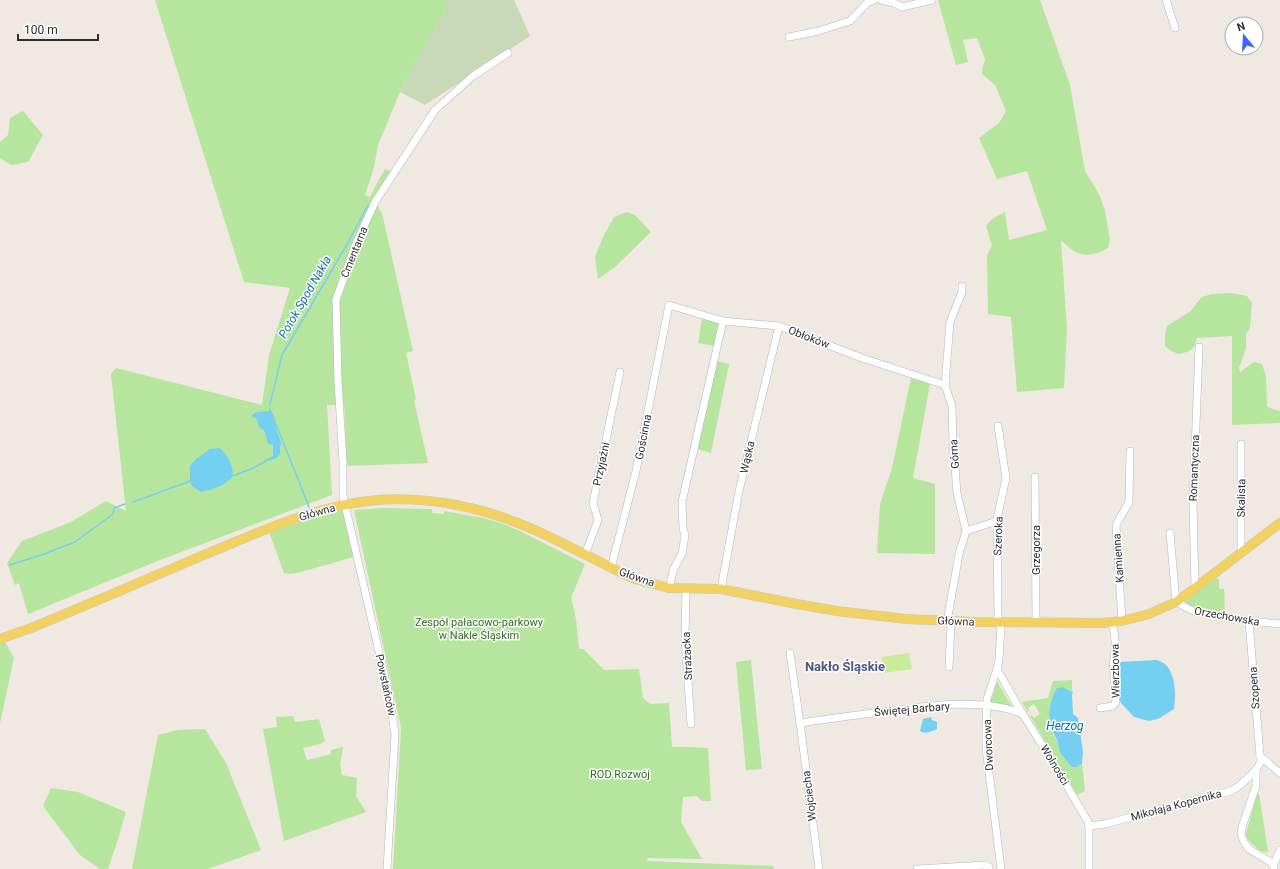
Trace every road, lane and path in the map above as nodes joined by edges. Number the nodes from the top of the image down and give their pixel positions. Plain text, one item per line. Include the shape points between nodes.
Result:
1 (874, 0) edge
2 (880, 0) edge
3 (932, 0) edge
4 (1166, 0) edge
5 (1176, 28) dead end
6 (789, 37) dead end
7 (508, 53) dead end
8 (962, 286) dead end
9 (669, 305) joint
10 (723, 321) junction
11 (779, 326) junction
12 (1199, 347) dead end
13 (620, 372) dead end
14 (945, 385) junction
15 (998, 426) dead end
16 (1241, 444) dead end
17 (1130, 451) dead end
18 (1035, 477) dead end
19 (345, 504) junction
20 (997, 521) junction
21 (1280, 523) edge
22 (966, 531) junction
23 (1170, 533) dead end
24 (1240, 552) junction
25 (585, 555) junction
26 (611, 568) junction
27 (669, 588) junction
28 (686, 588) junction
29 (1195, 588) junction
30 (721, 589) junction
31 (1176, 602) junction
32 (1249, 620) junction
33 (1122, 621) junction
34 (949, 622) junction
35 (1112, 622) junction
36 (999, 623) junction
37 (1036, 623) junction
38 (1280, 624) edge
39 (0, 639) edge
40 (790, 653) dead end
41 (949, 667) dead end
42 (997, 669) junction
43 (986, 705) junction
44 (1100, 708) dead end
45 (1024, 714) junction
46 (800, 723) junction
47 (691, 724) dead end
48 (1260, 756) junction
49 (1256, 770) junction
50 (1280, 773) edge
51 (1089, 826) junction
52 (1280, 850) edge
53 (1274, 866) edge
54 (387, 869) edge
55 (819, 869) edge
56 (916, 869) edge
57 (989, 869) edge
58 (1001, 869) edge
59 (1089, 869) edge

1 - 6 street via 867,3 850,21
2 - 3 street via 902,7
4 - 5 street
7 - 19 street, Cmentarna via 473,76 435,110 375,202 342,281 336,300
8 - 14 street, Górna via 950,322
9 - 10 street, Obłoków
9 - 26 street, Gościnna via 636,471
10 - 11 street, Obłoków
10 - 27 street via 682,502 685,535 682,554 674,568
11 - 14 street, Obłoków via 862,358
11 - 30 street, Wąska via 739,491
12 - 29 street, Romantyczna via 1193,502
13 - 25 street, Przyjaźni via 593,503 598,520
14 - 22 street, Górna via 952,406 957,493
15 - 20 street, Szeroka via 1006,478
16 - 24 street, Skalista
17 - 33 street, Kamienna via 1129,502 1116,525
18 - 37 street, Grzegorza
19 - 25 main road, Główna via 405,500 464,506 516,522
19 - 39 main road, Główna via 301,516
19 - 54 street, Powstańców via 395,729
20 - 22 street
20 - 36 street, Szeroka
21 - 24 main road, Główna
22 - 34 street via 959,554
23 - 31 street
24 - 29 main road, Główna
25 - 26 main road, Główna
26 - 27 main road, Główna via 635,579
27 - 28 main road, Główna
28 - 30 main road, Główna
28 - 47 street, Strażacka via 685,639
29 - 31 main road, Główna
30 - 34 main road, Główna via 837,611
31 - 32 street, Orzechowska via 1193,611
31 - 33 main road, Główna via 1149,614
32 - 38 street, Orzechowska
32 - 48 street, Szopena
33 - 35 main road, Główna
34 - 36 main road, Główna
34 - 41 street
35 - 37 main road, Główna
35 - 44 street, Wierzbowa via 1116,702 1113,706
36 - 37 main road, Główna
36 - 42 street, Dworcowa via 1001,626
40 - 46 street, Wojciecha
42 - 43 street, Dworcowa
42 - 45 street, Wolności
43 - 45 street, Świętej Barbary
43 - 46 street, Świętej Barbary via 925,706
43 - 58 street, Dworcowa via 986,748
45 - 51 street, Wolności
46 - 55 street, Wojciecha
48 - 49 street, Szopena
48 - 50 street
49 - 51 street, Mikołaja Kopernika via 1231,791
49 - 53 street, Szopena via 1256,786 1241,834 1249,849
51 - 59 street, Wolności
52 - 53 street, Szopena
56 - 57 street via 985,865 989,866

